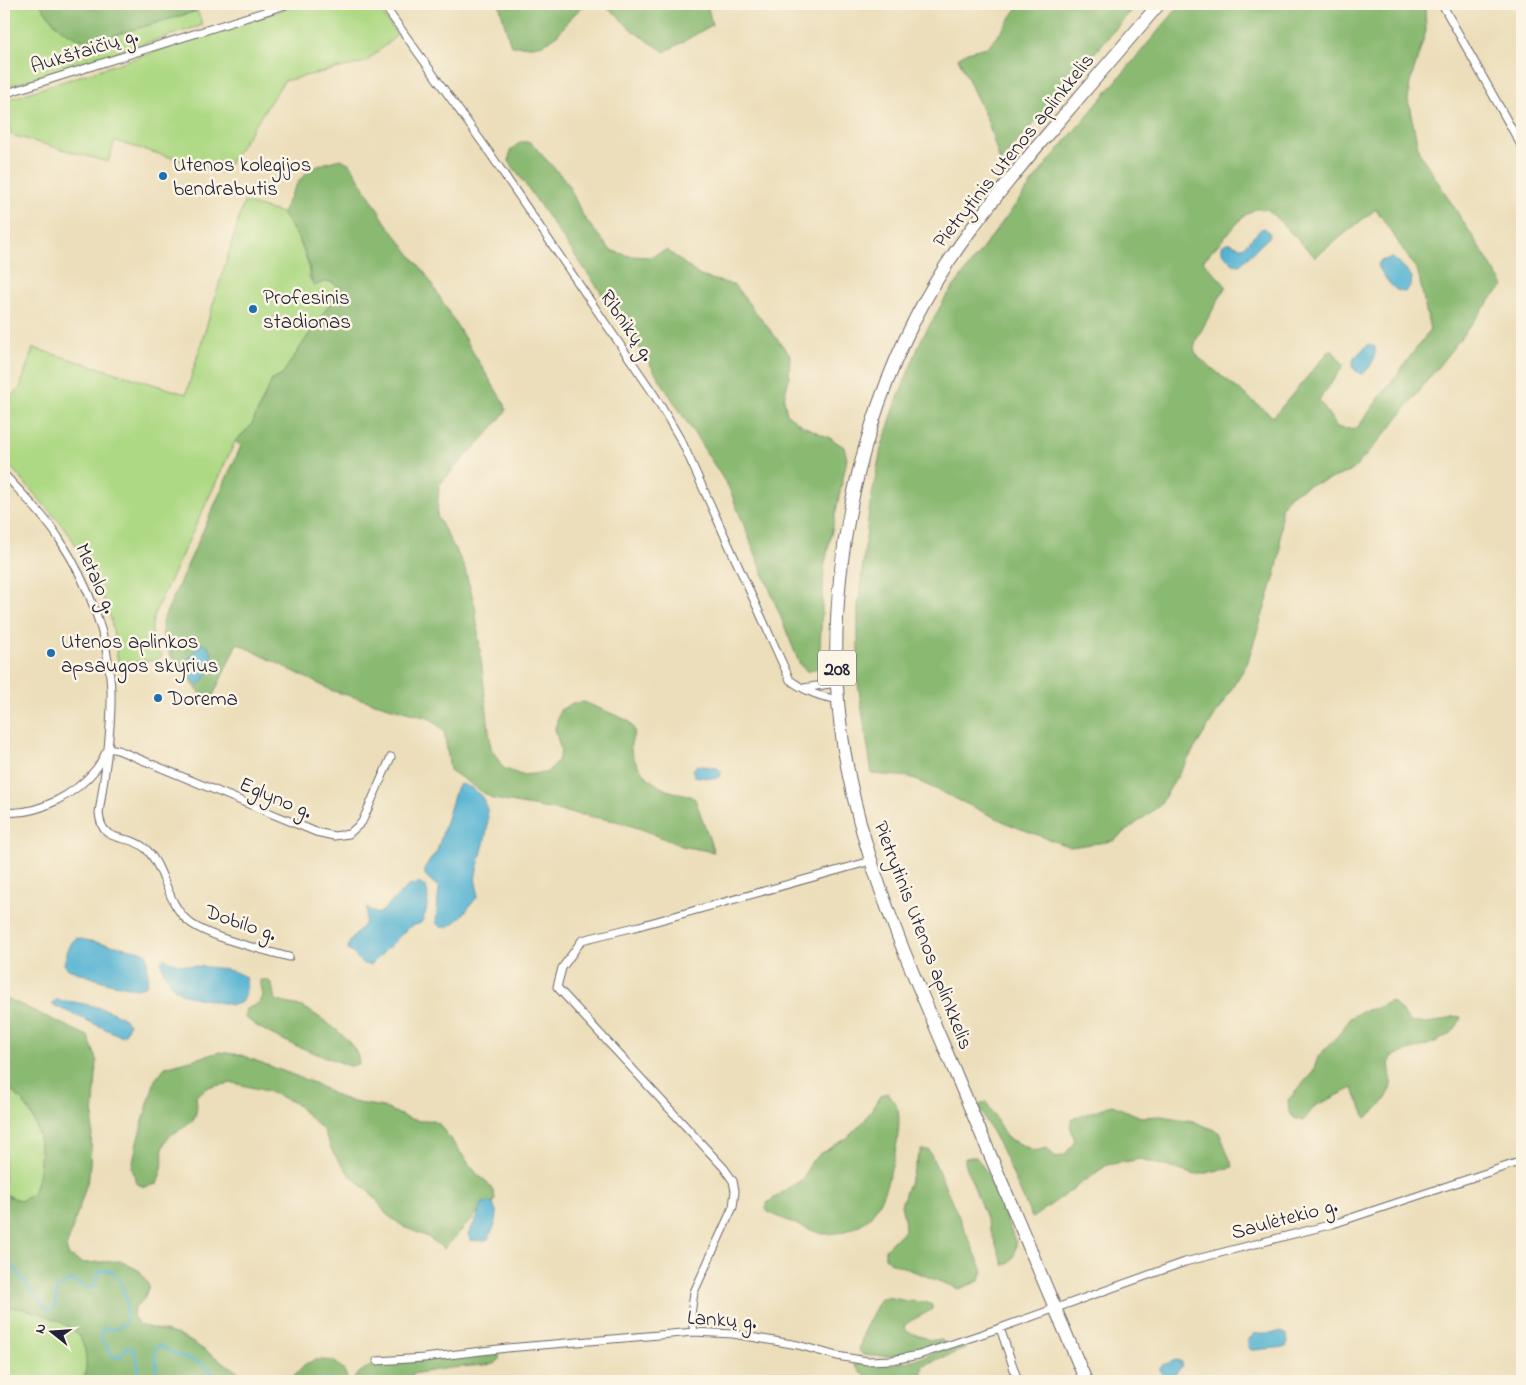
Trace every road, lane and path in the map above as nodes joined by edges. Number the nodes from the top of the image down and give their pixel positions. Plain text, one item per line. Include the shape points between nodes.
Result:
1 (289, 4) edge
2 (383, 4) edge
3 (1159, 4) edge
4 (1442, 4) edge
5 (4, 94) edge
6 (1522, 147) edge
7 (4, 474) edge
8 (837, 683) junction
9 (802, 688) junction
10 (838, 699) junction
11 (109, 748) junction
12 (391, 757) dead end
13 (4, 812) edge
14 (871, 861) junction
15 (289, 957) dead end
16 (1522, 1161) edge
17 (1055, 1307) junction
18 (1000, 1328) junction
19 (694, 1332) junction
20 (377, 1361) dead end
21 (1018, 1381) edge
22 (1086, 1381) edge

1 - 5 street, Aukštaičių g.
2 - 9 street, Ribnikų g. via 489,152 654,396 683,444 784,671
3 - 8 highway, Pietrytinis Utenos aplinkkelis / 208 via 1004,187 948,262 916,316 884,391 855,492 841,582 836,645
4 - 6 street
7 - 11 street, Metalo g. via 59,538 90,600 102,632 110,676
8 - 9 street
8 - 10 highway, Pietrytinis Utenos aplinkkelis / 208
9 - 10 street via 828,699
10 - 14 highway, Pietrytinis Utenos aplinkkelis / 208 via 850,779
11 - 12 street, Eglyno g. via 316,832 334,836 349,834 362,822
11 - 13 street via 98,768 60,799 39,808
11 - 15 street, Dobilo g. via 99,813 104,831 147,850 181,914 197,928
14 - 17 highway, Pietrytinis Utenos aplinkkelis / 208 via 935,1024
14 - 19 street via 582,940 562,968 557,987 733,1181 732,1207 694,1292 691,1315
16 - 17 street, Saulėtekio g. via 1333,1224 1185,1262
17 - 18 street, Lankų g.
17 - 22 highway, Pietrytinis Utenos aplinkkelis / 208
18 - 19 street, Lankų g. via 919,1355 867,1361 733,1334
18 - 21 street
19 - 20 street, Lankų g.

